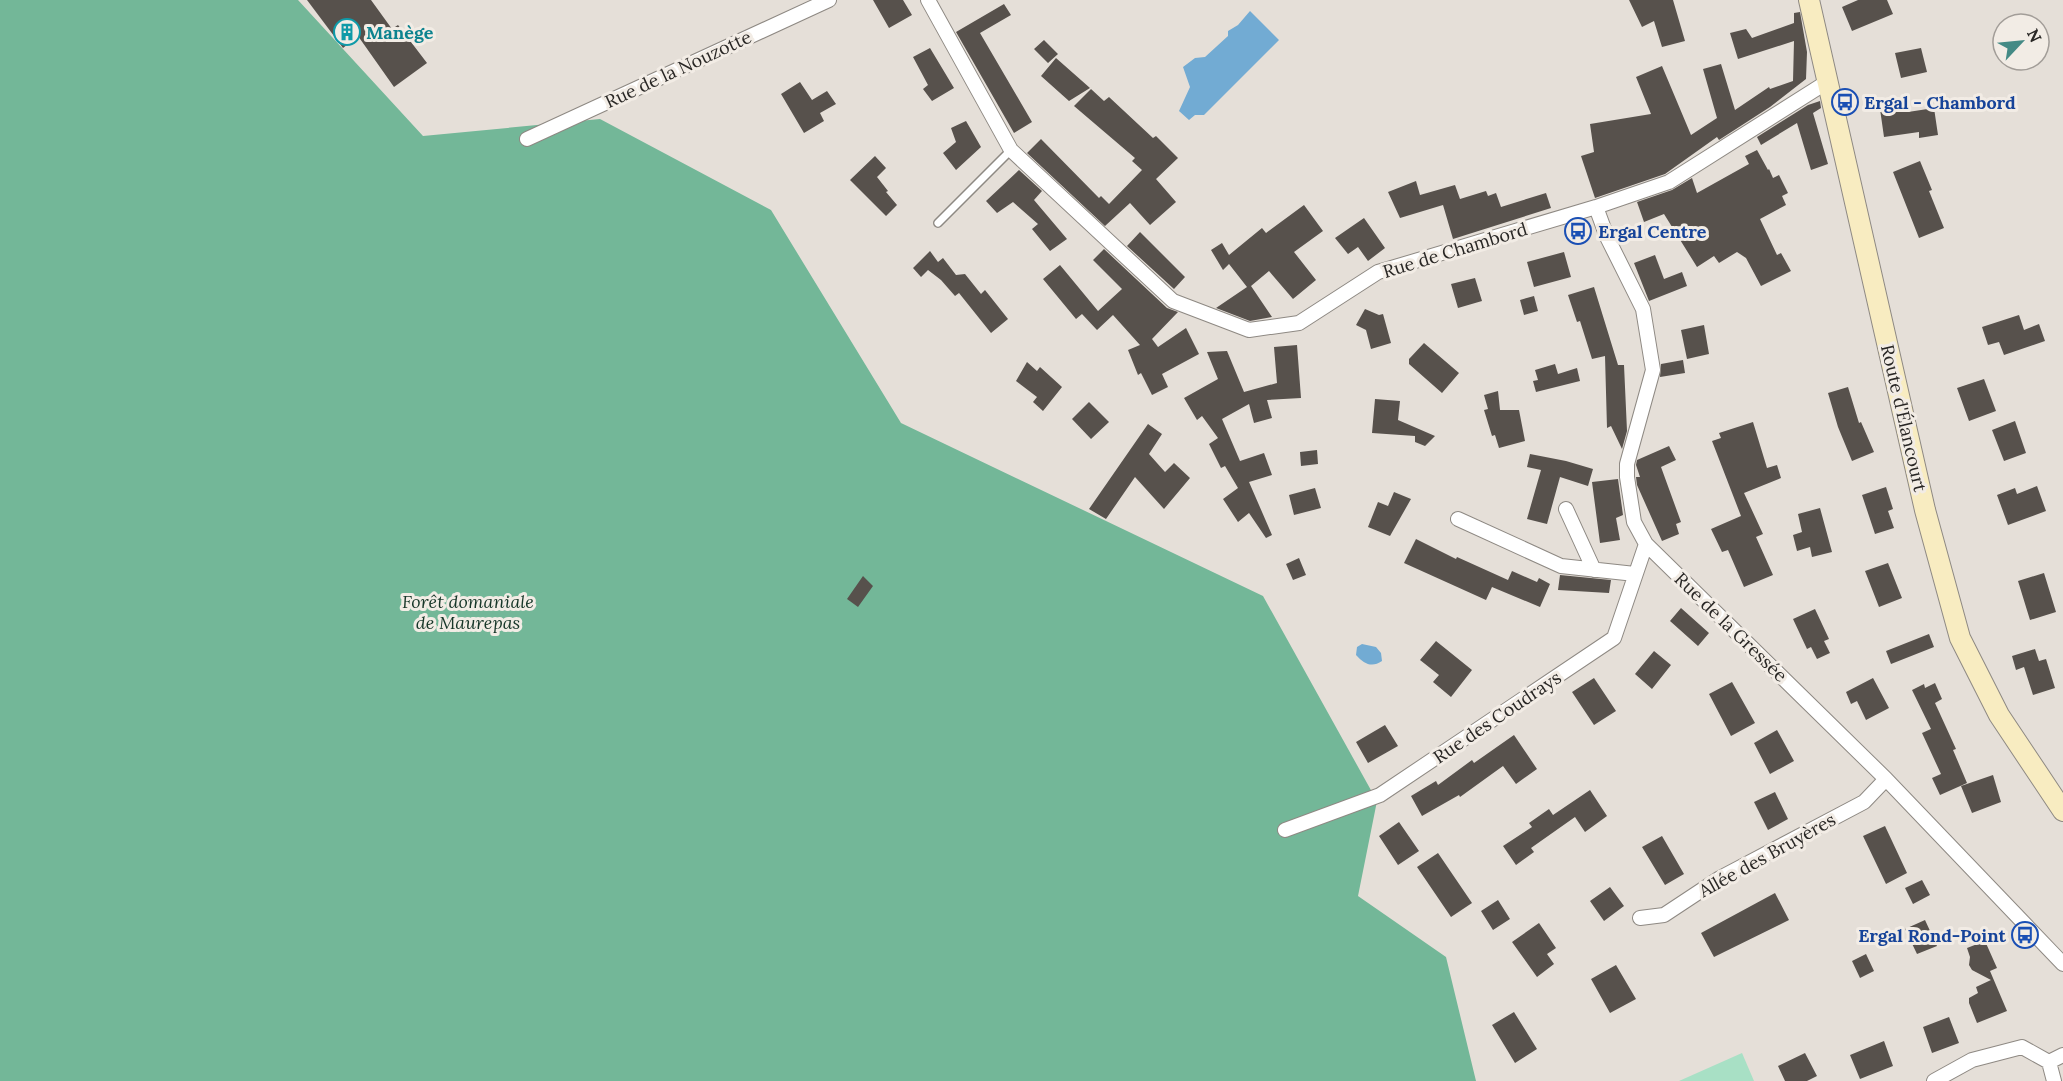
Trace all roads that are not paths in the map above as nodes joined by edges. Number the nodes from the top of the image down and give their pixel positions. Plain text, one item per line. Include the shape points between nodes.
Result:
1 (829, 0) edge
2 (928, 0) edge
3 (1809, 0) edge
4 (1827, 82) junction
5 (527, 139) dead end
6 (1011, 150) junction
7 (1596, 207) junction
8 (938, 223) dead end
9 (1566, 509) dead end
10 (1458, 519) dead end
11 (1646, 544) junction
12 (1594, 570) junction
13 (1635, 574) junction
14 (1886, 779) junction
15 (2063, 811) edge
16 (1285, 830) dead end
17 (1640, 918) dead end
18 (2063, 964) edge
19 (2063, 1055) edge
20 (2049, 1062) junction
21 (1934, 1081) edge
22 (2054, 1081) edge

1 - 5 street, Rue de la Nouzotte
2 - 6 street, Rue de Chambord
3 - 4 street, Route d'Élancourt
4 - 7 street, Rue de Chambord via 1669,182
4 - 15 street, Route d'Élancourt via 1925,510 1960,638 1999,715
6 - 7 street, Rue de Chambord via 1173,301 1249,330 1299,323 1378,272
6 - 8 lane
7 - 11 street, Rue de la Gressée via 1606,237 1643,309 1653,370 1627,477 1634,522
9 - 12 street
10 - 12 street via 1561,566
11 - 13 street, Rue des Coudrays
11 - 14 street, Rue de la Gressée
12 - 13 street
13 - 16 street, Rue des Coudrays via 1614,638 1380,795
14 - 17 street, Allée des Bruyères via 1864,802 1720,878 1664,915
14 - 18 street, Rue de la Gressée
19 - 20 street
20 - 21 street via 2022,1047 1972,1060
20 - 22 street

